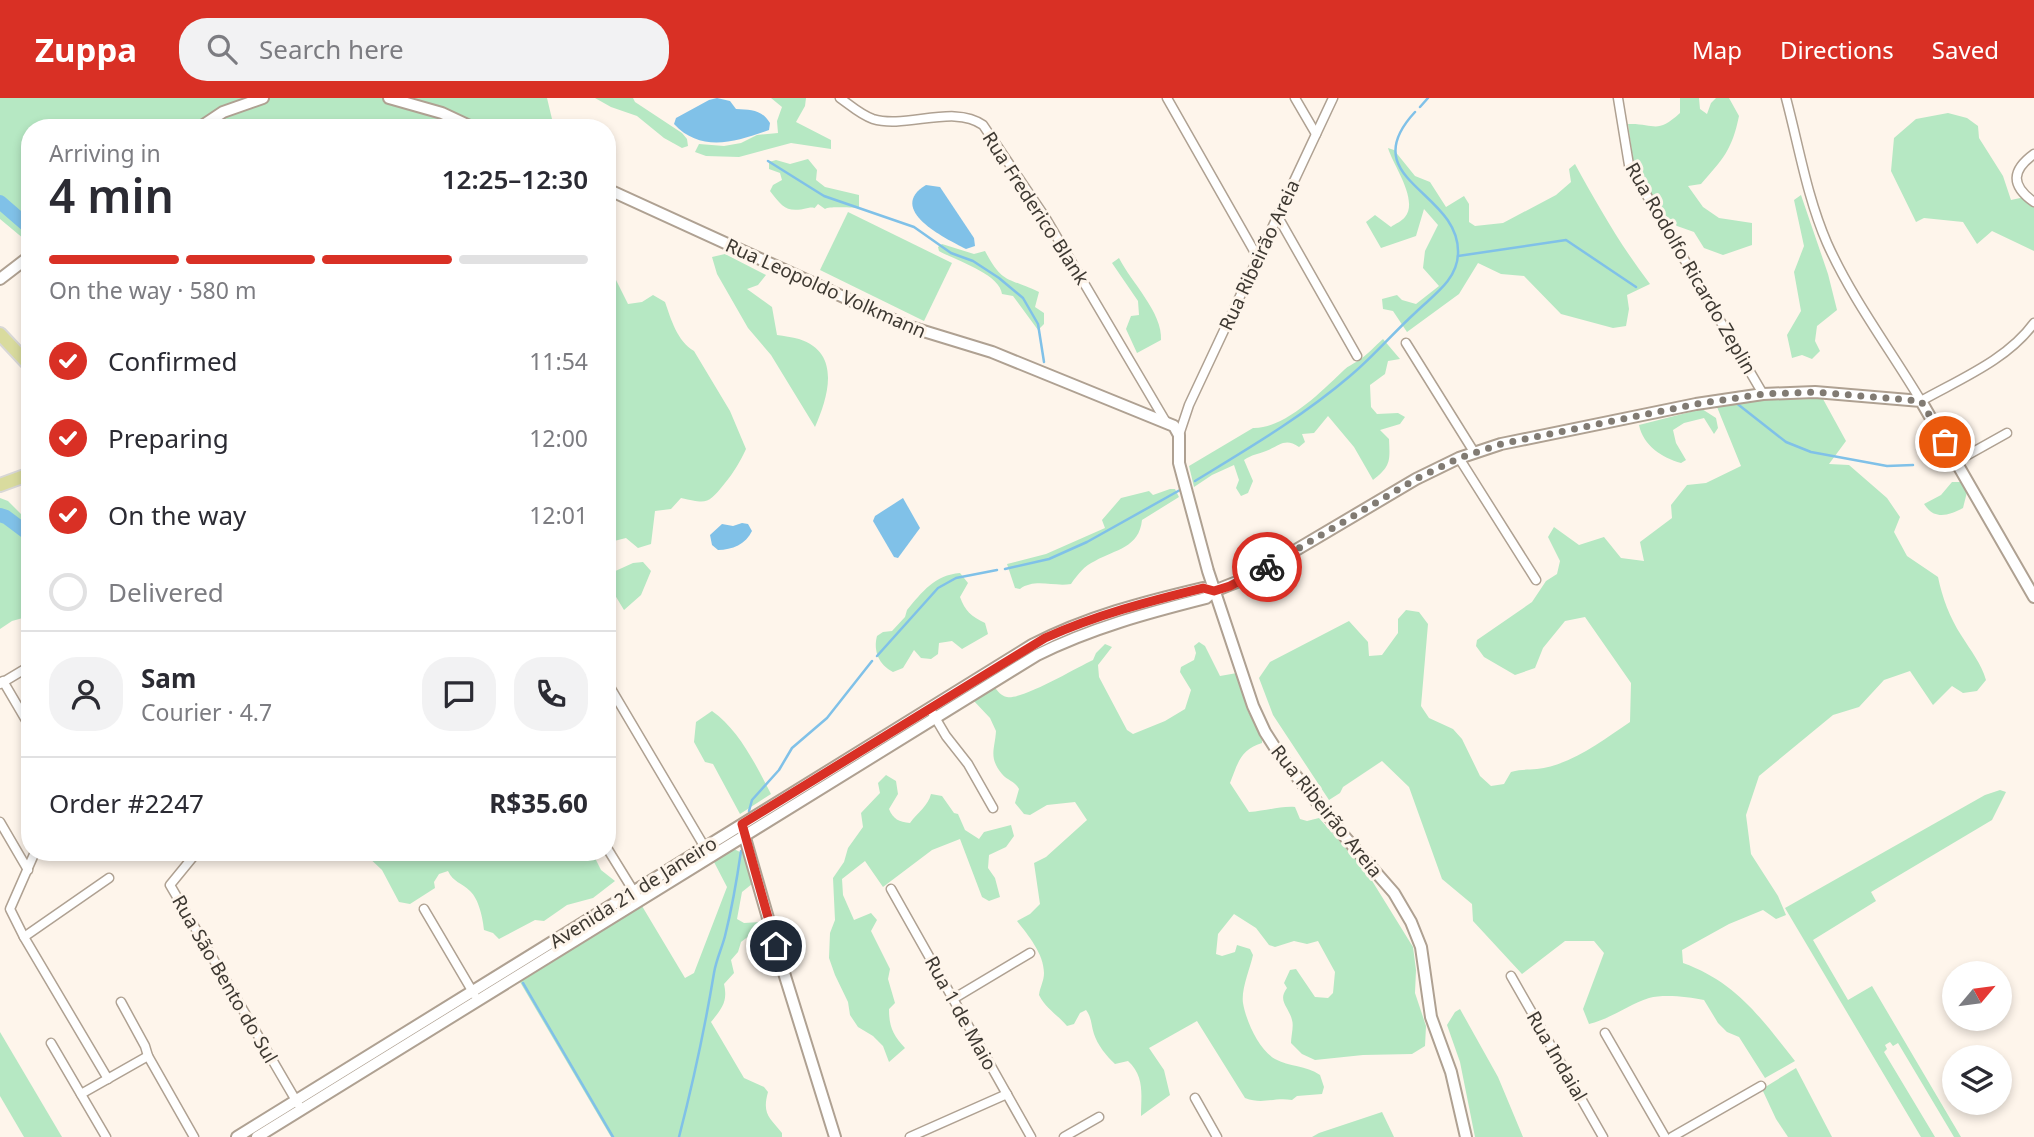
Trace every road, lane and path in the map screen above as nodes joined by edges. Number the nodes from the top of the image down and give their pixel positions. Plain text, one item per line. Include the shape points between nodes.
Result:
1 (263, 98) edge
2 (389, 98) edge
3 (840, 98) edge
4 (1167, 98) edge
5 (1295, 98) edge
6 (1332, 98) edge
7 (1618, 98) edge
8 (1786, 98) edge
9 (213, 119) edge
10 (455, 119) edge
11 (1316, 134) junction
12 (2034, 154) edge
13 (616, 193) edge
14 (2034, 201) edge
15 (1278, 217) junction
16 (1258, 258) junction
17 (21, 263) edge
18 (0, 279) edge
19 (2034, 323) edge
20 (0, 334) edge
21 (1406, 343) dead end
22 (21, 356) edge
23 (1357, 356) dead end
24 (1763, 394) junction
25 (1921, 401) junction
26 (1166, 422) junction
27 (2007, 433) dead end
28 (1178, 439) junction
29 (1474, 452) junction
30 (1459, 458) junction
31 (1956, 461) junction
32 (21, 477) edge
33 (0, 485) edge
34 (1536, 580) dead end
35 (1214, 591) junction
36 (2034, 597) edge
37 (21, 671) edge
38 (2, 682) edge
39 (616, 697) edge
40 (21, 713) edge
41 (933, 713) junction
42 (993, 808) dead end
43 (0, 822) edge
44 (743, 830) junction
45 (708, 852) junction
46 (21, 859) edge
47 (22, 861) edge
48 (31, 861) edge
49 (190, 861) edge
50 (615, 861) edge
51 (27, 870) junction
52 (108, 878) dead end
53 (891, 889) dead end
54 (637, 896) junction
55 (424, 909) dead end
56 (23, 937) junction
57 (1030, 953) dead end
58 (1511, 976) dead end
59 (475, 996) junction
60 (953, 999) junction
61 (121, 1002) dead end
62 (1605, 1034) dead end
63 (51, 1043) dead end
64 (148, 1056) junction
65 (108, 1079) junction
66 (1761, 1086) dead end
67 (81, 1094) junction
68 (1007, 1094) junction
69 (1195, 1098) dead end
70 (299, 1105) junction
71 (1099, 1117) dead end
72 (265, 1135) edge
73 (106, 1137) edge
74 (194, 1137) edge
75 (237, 1137) edge
76 (835, 1137) edge
77 (910, 1137) edge
78 (1031, 1137) edge
79 (1063, 1137) edge
80 (1217, 1137) edge
81 (1466, 1137) edge
82 (1603, 1137) edge
83 (1665, 1137) edge
84 (1672, 1137) edge

1 - 9 street
2 - 10 street
3 - 26 street, Rua Frederico Blank via 874,119 962,117 982,125 1045,217
4 - 16 street
5 - 11 street
6 - 11 street, Rua Ribeirão Areia
7 - 24 street, Rua Rodolfo Ricardo Zeplin via 1629,165
8 - 25 street via 1826,242
11 - 15 street, Rua Ribeirão Areia
12 - 14 street via 2016,175 2022,191
13 - 26 street, Rua Leopoldo Volkmann via 901,323 992,352
15 - 16 street, Rua Ribeirão Areia
15 - 23 street
16 - 28 street, Rua Ribeirão Areia via 1189,405
17 - 18 street
19 - 25 street via 2005,352
20 - 22 main road
21 - 29 street
24 - 25 street, Avenida 21 de Janeiro via 1815,392
24 - 29 street, Avenida 21 de Janeiro
25 - 31 street
26 - 28 street
27 - 31 street
28 - 35 street, Rua Ribeirão Areia via 1179,463
29 - 30 street, Avenida 21 de Janeiro
30 - 34 street
30 - 35 street, Avenida 21 de Janeiro via 1397,489 1252,576
31 - 36 street
32 - 33 main road
35 - 41 street, Avenida 21 de Janeiro via 1203,588 1078,624
35 - 81 street, Rua Ribeirão Areia via 1265,733 1394,893 1416,933 1432,1017
37 - 38 street
38 - 40 street
39 - 45 street
41 - 42 street
41 - 44 street, Avenida 21 de Janeiro
43 - 46 street
44 - 45 street, Avenida 21 de Janeiro
44 - 76 street
45 - 54 street, Avenida 21 de Janeiro
47 - 51 street
48 - 51 street
49 - 70 street, Rua São Bento do Sul via 170,885
50 - 54 street
51 - 56 street via 10,912
52 - 56 street
53 - 60 street, Rua 1 de Maio
54 - 59 street, Avenida 21 de Janeiro
55 - 59 street
56 - 65 street
57 - 60 street
58 - 82 street, Rua Indaial
59 - 70 street, Avenida 21 de Janeiro
60 - 68 street, Rua 1 de Maio
61 - 64 street
62 - 83 street
63 - 67 street
64 - 65 street
64 - 74 street
65 - 67 street
66 - 84 street
67 - 73 street
68 - 77 street
68 - 78 street, Rua 1 de Maio
69 - 80 street
70 - 72 street, Avenida 21 de Janeiro
70 - 75 street, Avenida 21 de Janeiro
71 - 79 street

